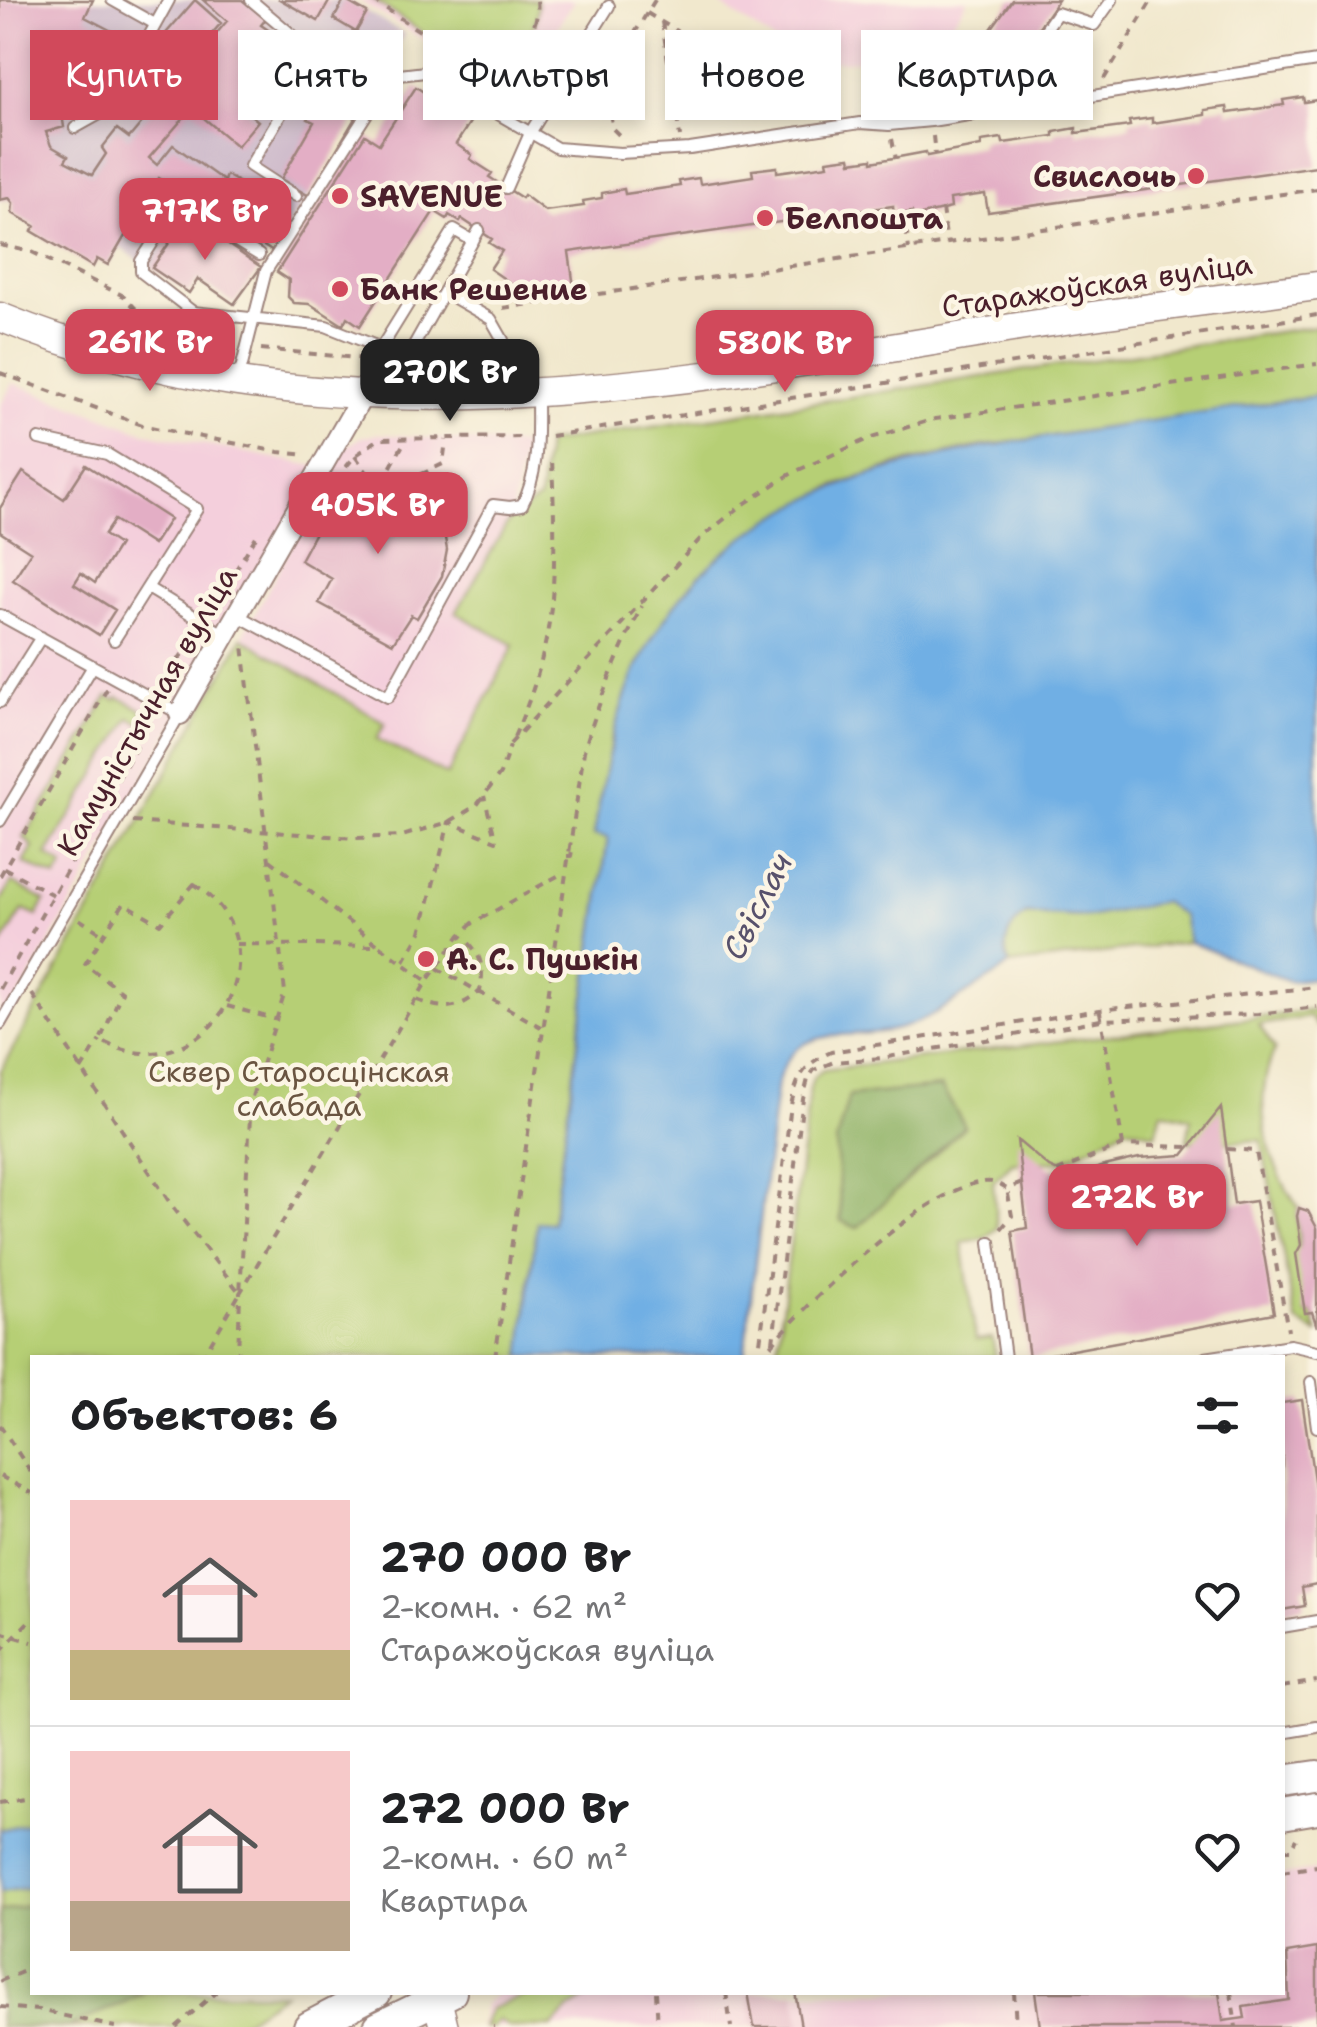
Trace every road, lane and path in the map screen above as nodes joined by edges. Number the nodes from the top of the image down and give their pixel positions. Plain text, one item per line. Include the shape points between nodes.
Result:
1 (112, 0) edge
2 (170, 0) edge
3 (251, 0) edge
4 (373, 0) edge
5 (537, 0) edge
6 (655, 0) edge
7 (1112, 0) edge
8 (1152, 0) edge
9 (609, 6) dead end
10 (647, 14) junction
11 (662, 22) junction
12 (155, 24) junction
13 (637, 30) edge
14 (1046, 30) edge
15 (1317, 61) edge
16 (1104, 79) dead end
17 (1093, 96) edge
18 (611, 120) edge
19 (937, 120) edge
20 (931, 121) junction
21 (889, 125) junction
22 (75, 128) dead end
23 (835, 128) junction
24 (530, 133) junction
25 (680, 138) dead end
26 (631, 142) dead end
27 (935, 155) dead end
28 (896, 159) dead end
29 (506, 188) dead end
30 (1317, 189) edge
31 (296, 196) dead end
32 (942, 209) dead end
33 (904, 213) dead end
34 (479, 230) dead end
35 (473, 241) junction
36 (947, 243) junction
37 (0, 245) edge
38 (909, 249) junction
39 (259, 255) dead end
40 (1317, 286) edge
41 (444, 292) junction
42 (491, 302) dead end
43 (1317, 315) edge
44 (0, 316) edge
45 (253, 319) junction
46 (503, 340) dead end
47 (247, 347) junction
48 (377, 355) dead end
49 (1317, 364) edge
50 (0, 373) edge
51 (238, 382) junction
52 (364, 393) junction
53 (537, 394) junction
54 (536, 436) junction
55 (552, 436) junction
56 (406, 439) junction
57 (39, 440) dead end
58 (446, 440) junction
59 (355, 456) junction
60 (345, 468) dead end
61 (298, 471) dead end
62 (371, 478) dead end
63 (383, 481) dead end
64 (392, 488) dead end
65 (266, 521) dead end
66 (148, 588) junction
67 (645, 600) junction
68 (0, 615) edge
69 (244, 619) junction
70 (204, 621) junction
71 (225, 635) junction
72 (40, 636) junction
73 (114, 640) dead end
74 (93, 666) junction
75 (108, 688) dead end
76 (154, 700) junction
77 (0, 702) edge
78 (180, 714) junction
79 (510, 744) junction
80 (484, 796) junction
81 (0, 821) edge
82 (118, 821) junction
83 (449, 822) junction
84 (266, 832) junction
85 (270, 860) junction
86 (4, 868) junction
87 (565, 872) junction
88 (0, 876) edge
89 (54, 895) junction
90 (66, 911) junction
91 (104, 934) junction
92 (460, 935) junction
93 (236, 944) junction
94 (280, 944) junction
95 (380, 946) junction
96 (404, 961) junction
97 (436, 967) junction
98 (427, 982) junction
99 (24, 983) junction
100 (1317, 988) edge
101 (0, 989) edge
102 (480, 991) junction
103 (415, 1000) junction
104 (227, 1006) junction
105 (1317, 1006) edge
106 (1100, 1010) junction
107 (278, 1020) junction
108 (1101, 1020) junction
109 (0, 1024) edge
110 (546, 1030) junction
111 (100, 1040) junction
112 (82, 1070) junction
113 (1123, 1145) junction
114 (1190, 1147) dead end
115 (1227, 1149) dead end
116 (1057, 1170) dead end
117 (1022, 1183) dead end
118 (1007, 1189) junction
119 (990, 1242) joint
120 (240, 1294) junction
121 (772, 1343) junction
122 (1290, 1345) junction
123 (1317, 1351) edge
124 (204, 1355) edge
125 (238, 1355) edge
126 (495, 1355) edge
127 (760, 1355) edge
128 (762, 1355) edge
129 (771, 1355) edge
130 (1005, 1355) edge
131 (1225, 1355) edge
132 (1311, 1382) dead end
133 (0, 1425) edge
134 (1317, 1427) edge
135 (30, 1471) edge
136 (0, 1476) edge
137 (30, 1492) edge
138 (30, 1620) edge
139 (1317, 1621) edge
140 (1285, 1626) edge
141 (0, 1632) edge
142 (16, 1637) junction
143 (30, 1641) edge
144 (0, 1651) edge
145 (1317, 1681) edge
146 (1285, 1686) edge
147 (1317, 1728) edge
148 (1285, 1733) edge
149 (1317, 1776) edge
150 (1285, 1781) edge
151 (30, 1797) edge
152 (0, 1802) edge
153 (1317, 1808) edge
154 (1289, 1827) edge
155 (1285, 1850) edge
156 (1317, 1866) edge
157 (1285, 1871) edge
158 (30, 1969) edge
159 (0, 1982) edge
160 (213, 1995) edge
161 (370, 1995) edge
162 (439, 1995) edge
163 (441, 1995) edge
164 (656, 1995) edge
165 (726, 1995) edge
166 (1014, 1995) edge
167 (1231, 1995) edge
168 (0, 2007) edge
169 (114, 2027) edge
170 (176, 2027) edge
171 (309, 2027) edge
172 (380, 2027) edge
173 (444, 2027) edge
174 (658, 2027) edge
175 (731, 2027) edge
176 (1016, 2027) edge
177 (1236, 2027) edge

1 - 12 lane
2 - 12 lane
3 - 31 lane via 316,55 250,166
4 - 5 path via 478,60 496,59 526,42
6 - 10 path
7 - 14 lane via 1094,25 1058,13
8 - 16 path
9 - 24 lane
10 - 11 path
10 - 13 path
11 - 23 path
11 - 25 path
12 - 22 lane via 109,109
15 - 17 lane
18 - 26 path
19 - 20 lane
20 - 21 lane
20 - 27 path
21 - 23 lane
21 - 28 path
23 - 24 lane via 690,150 620,153 557,148
24 - 29 lane
24 - 45 lane via 425,72 391,76 266,271
30 - 36 path
32 - 36 path
33 - 38 path
34 - 35 lane, Камуністычная вуліца
35 - 41 lane, Камуністычная вуліца
35 - 45 lane via 454,230 381,348 326,326
36 - 38 path
37 - 47 path via 32,252 124,296 159,334
38 - 42 path via 504,309
39 - 45 lane via 177,205 141,261 141,272 192,312
40 - 53 main road, Старажоўская вуліца via 719,376
41 - 46 lane via 490,319
41 - 52 lane, Камуністычная вуліца via 414,344
43 - 55 path
44 - 51 main road, Старажоўская вуліца via 156,366
45 - 47 lane
47 - 48 path
47 - 51 lane
49 - 67 path via 935,419 868,439 794,472 742,506 702,537
50 - 61 path via 145,426 308,454
51 - 52 main road, Старажоўская вуліца
52 - 53 main road, Старажоўская вуліца
52 - 69 street, Камуністычная вуліца
53 - 54 lane
54 - 55 path
54 - 58 path
54 - 69 lane via 535,473 522,504 492,505 388,697
55 - 79 path via 556,581 533,694
56 - 58 path
56 - 59 path via 379,438
56 - 63 path
57 - 66 lane via 107,454 197,509
58 - 64 path via 443,464
59 - 60 path
59 - 62 path
65 - 70 path
66 - 70 lane
66 - 73 lane
67 - 79 path
67 - 87 path via 584,750
68 - 72 lane
69 - 71 street, Камуністычная вуліца
69 - 84 path
70 - 71 lane
70 - 76 path
71 - 78 street, Камуністычная вуліца
72 - 74 lane
72 - 77 lane
74 - 76 lane
74 - 81 lane
75 - 86 path
76 - 78 lane
76 - 89 path via 149,724
78 - 82 lane, Камуністычная вуліца
79 - 80 path
80 - 83 path
80 - 83 path via 496,841
82 - 84 path
82 - 90 lane, Камуністычная вуліца
83 - 84 path via 384,838
83 - 96 path via 422,932
84 - 85 path
85 - 94 path
85 - 95 path
86 - 88 path
86 - 89 path
87 - 92 path
87 - 110 path
89 - 101 path
90 - 91 path
90 - 99 lane, Камуністычная вуліца
91 - 93 path via 124,903 160,924 194,884 222,906
91 - 111 path via 85,964 122,992
92 - 97 path
92 - 102 path via 482,961
93 - 94 path
93 - 104 path
94 - 95 path
94 - 107 path via 286,992
95 - 96 path
96 - 98 path
97 - 98 path
97 - 102 path
98 - 103 path
99 - 109 lane, Камуністычная вуліца
99 - 112 path
100 - 106 path
102 - 103 path via 451,1009
102 - 110 path
103 - 120 path
104 - 107 path
104 - 111 path via 180,1048 120,1051
105 - 108 path
106 - 108 path
106 - 127 path via 831,1052 813,1061 797,1079 791,1105
107 - 120 path via 251,1100
108 - 113 path
108 - 121 path via 814,1070 803,1099
110 - 126 path
111 - 112 path
112 - 120 path
113 - 114 path
113 - 116 path
115 - 122 path via 1256,1150
117 - 118 path
118 - 119 path via 1012,1216
118 - 121 path via 993,1182 960,1189 918,1214 854,1262
119 - 130 lane
120 - 124 path
120 - 125 path
121 - 128 path
121 - 129 path
122 - 123 lane
122 - 131 lane
132 - 134 lane
133 - 135 path
136 - 137 path
138 - 142 path
139 - 140 lane
141 - 142 path
142 - 143 path
142 - 144 path
145 - 146 path
147 - 148 lane
149 - 150 main road
151 - 152 path
153 - 154 main road
154 - 155 path
156 - 157 path
158 - 159 path
160 - 170 path
161 - 171 main road
162 - 172 main road
163 - 173 main road
164 - 174 path
165 - 175 path
166 - 176 path
167 - 177 path
168 - 169 path

